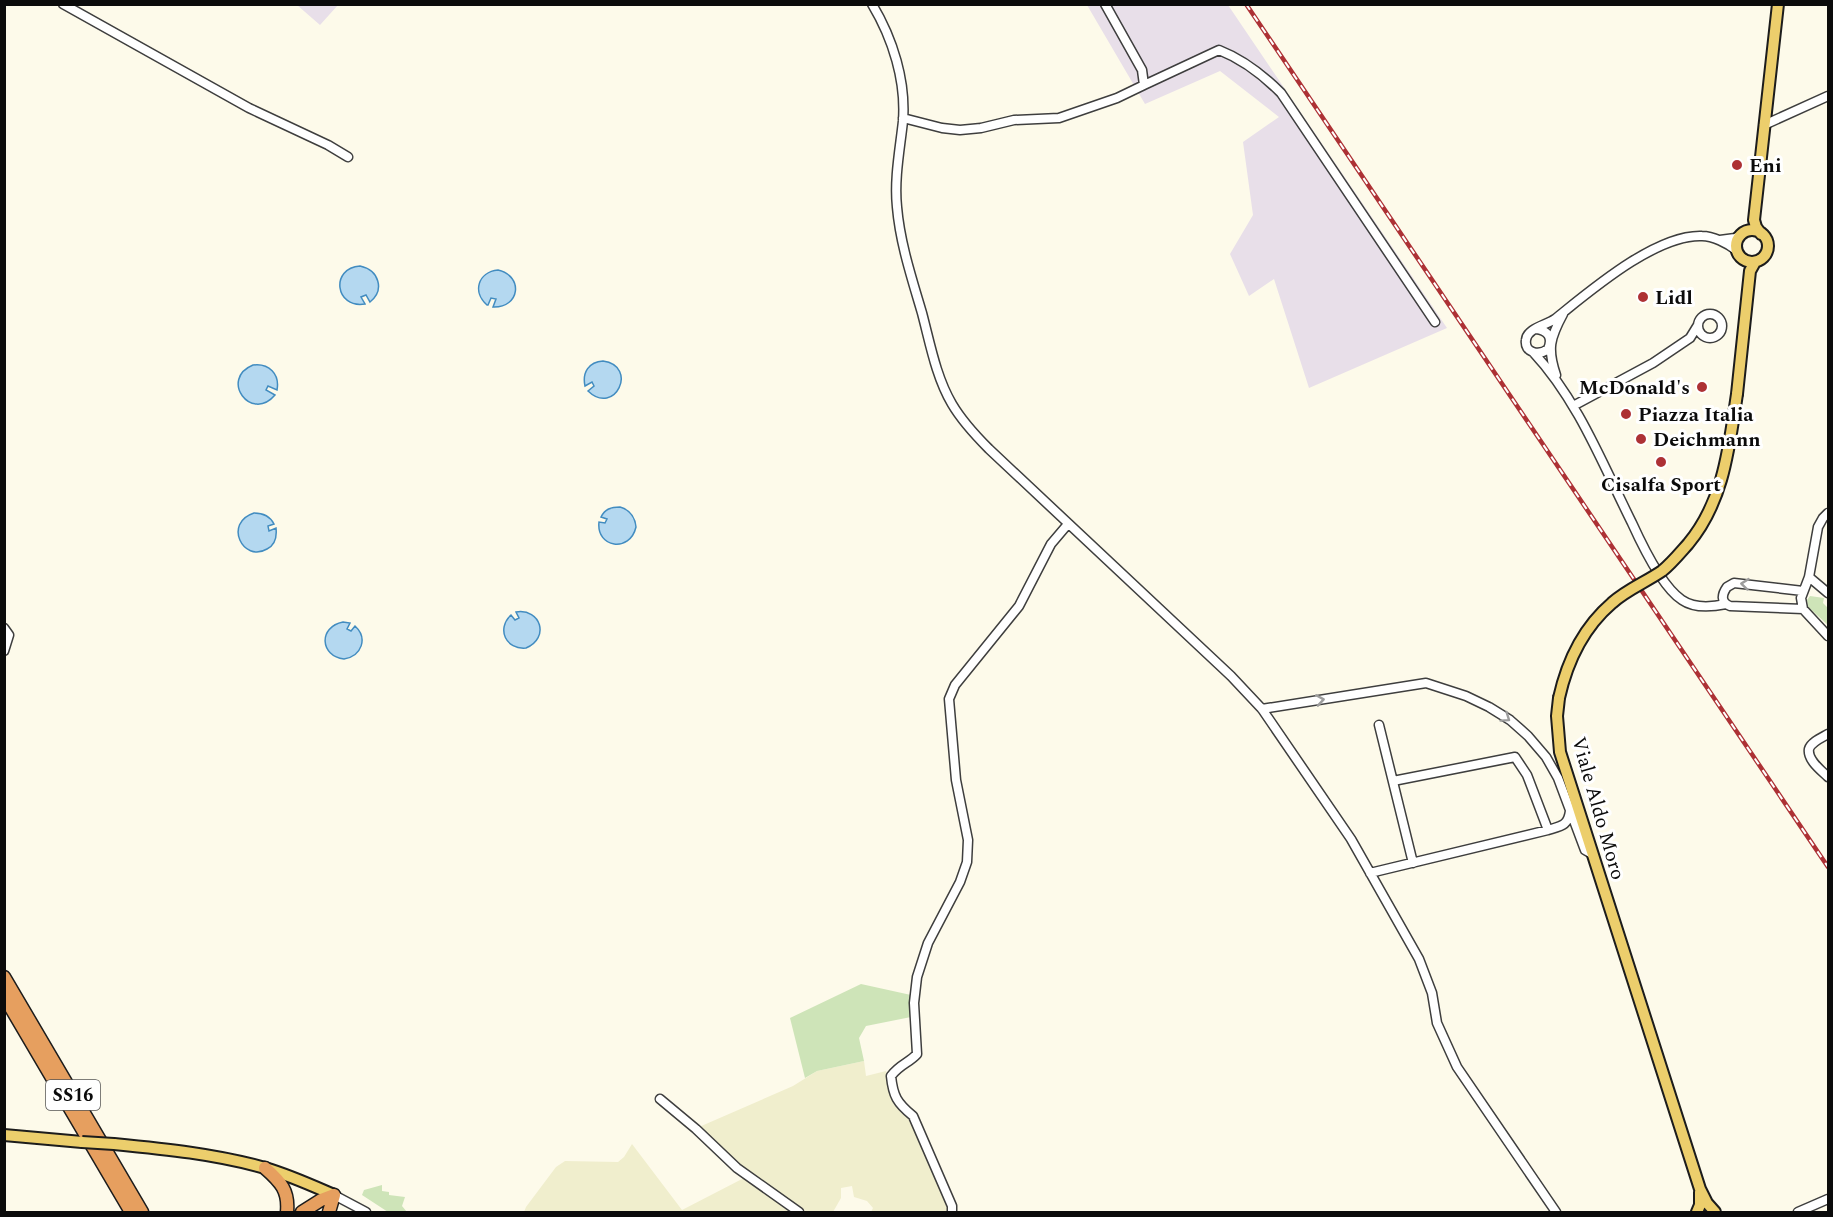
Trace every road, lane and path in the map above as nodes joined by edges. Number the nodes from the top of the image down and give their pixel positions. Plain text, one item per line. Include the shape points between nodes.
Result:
1 (63, 4) edge
2 (872, 4) edge
3 (1105, 4) edge
4 (1778, 4) edge
5 (1144, 86) junction
6 (1828, 96) edge
7 (903, 118) junction
8 (1764, 125) junction
9 (348, 157) dead end
10 (1755, 220) junction
11 (1743, 233) junction
12 (1761, 234) junction
13 (1717, 240) junction
14 (1736, 250) junction
15 (1750, 265) junction
16 (1564, 311) junction
17 (1435, 322) dead end
18 (1698, 325) junction
19 (1536, 329) junction
20 (1704, 337) junction
21 (1690, 339) junction
22 (1550, 345) junction
23 (1533, 352) junction
24 (1558, 381) junction
25 (1573, 406) junction
26 (1828, 513) edge
27 (1068, 524) junction
28 (1809, 577) junction
29 (1803, 591) junction
30 (1828, 593) edge
31 (1726, 604) junction
32 (1803, 609) junction
33 (4, 628) edge
34 (1828, 636) edge
35 (4, 651) edge
36 (1262, 709) junction
37 (1379, 725) dead end
38 (1828, 734) edge
39 (1828, 777) edge
40 (1393, 781) junction
41 (1570, 811) junction
42 (1548, 830) junction
43 (1581, 838) junction
44 (1592, 854) junction
45 (1413, 863) junction
46 (1370, 873) junction
47 (4, 977) edge
48 (4, 996) edge
49 (660, 1100) dead end
50 (4, 1135) edge
51 (265, 1168) junction
52 (108, 1174) junction
53 (1700, 1189) junction
54 (334, 1195) junction
55 (1828, 1199) edge
56 (123, 1212) edge
57 (131, 1212) edge
58 (142, 1212) edge
59 (287, 1212) edge
60 (302, 1212) edge
61 (329, 1212) edge
62 (366, 1212) edge
63 (800, 1212) edge
64 (952, 1212) edge
65 (1556, 1212) edge
66 (1697, 1212) edge
67 (1715, 1212) edge
68 (1798, 1212) edge

1 - 9 street via 249,108
2 - 7 street via 891,43 901,80
3 - 5 street via 1142,70
4 - 8 main road, Viale Aldo Moro
5 - 7 street via 1059,118 1014,120 960,130
5 - 17 street via 1219,50 1269,81 1281,93
6 - 8 street
7 - 27 street via 896,206 939,376 968,427
8 - 10 main road, Viale Aldo Moro
10 - 11 main road
10 - 12 main road, Viale Aldo Moro
11 - 12 main road
11 - 13 street via 1736,238
11 - 14 main road
12 - 15 main road, Viale Aldo Moro via 1767,243 1764,257
13 - 14 street
13 - 16 street via 1693,237 1650,250
14 - 15 main road
15 - 44 main road, Viale Aldo Moro, bridge via 1727,461 1706,520 1664,569 1612,602 1589,627 1562,683 1557,716 1560,752
16 - 19 street
16 - 22 street
18 - 20 street
18 - 20 street via 1701,317 1708,314 1721,321 1720,334
18 - 21 street
19 - 22 street via 1547,333
19 - 23 street via 1526,339
20 - 21 street
21 - 25 street
22 - 23 street via 1545,352
22 - 24 street via 1550,359
23 - 24 street
24 - 25 street
25 - 31 street via 1647,555 1669,588 1692,605
26 - 28 street via 1818,527
27 - 36 street
27 - 64 street via 1051,544 1019,606 955,685 949,699 956,780 968,840 967,862 928,943 917,977 917,1054 891,1076 893,1092 913,1116
28 - 29 street
28 - 30 street
29 -> 31 street via 1734,583 1724,591
29 - 32 street
31 - 32 street
32 - 34 street
33 - 35 street via 9,635
36 -> 41 street via 1426,683 1466,696 1503,716 1528,736 1558,778
36 - 46 street
37 - 40 street
38 - 39 street via 1809,749 1817,767
40 - 42 street via 1515,757 1527,775
40 - 45 street
41 - 42 street via 1564,825
41 - 43 street
42 - 43 street via 1566,830
42 - 45 street
43 - 44 street via 1585,850
44 - 53 main road, Viale Aldo Moro
45 - 46 street
46 - 65 street via 1419,959 1437,1023 1457,1067
47 - 58 highway, SS16
48 - 52 highway, SS16
49 - 63 street via 736,1168
50 - 51 main road, bridge via 181,1150
51 - 54 main road
51 - 59 highway via 280,1181 287,1197
52 - 56 highway
52 - 57 highway, SS16
53 - 66 main road, Viale Aldo Moro
53 - 67 main road, Viale Aldo Moro
54 - 60 highway
54 - 61 highway
54 - 62 street
55 - 68 street

